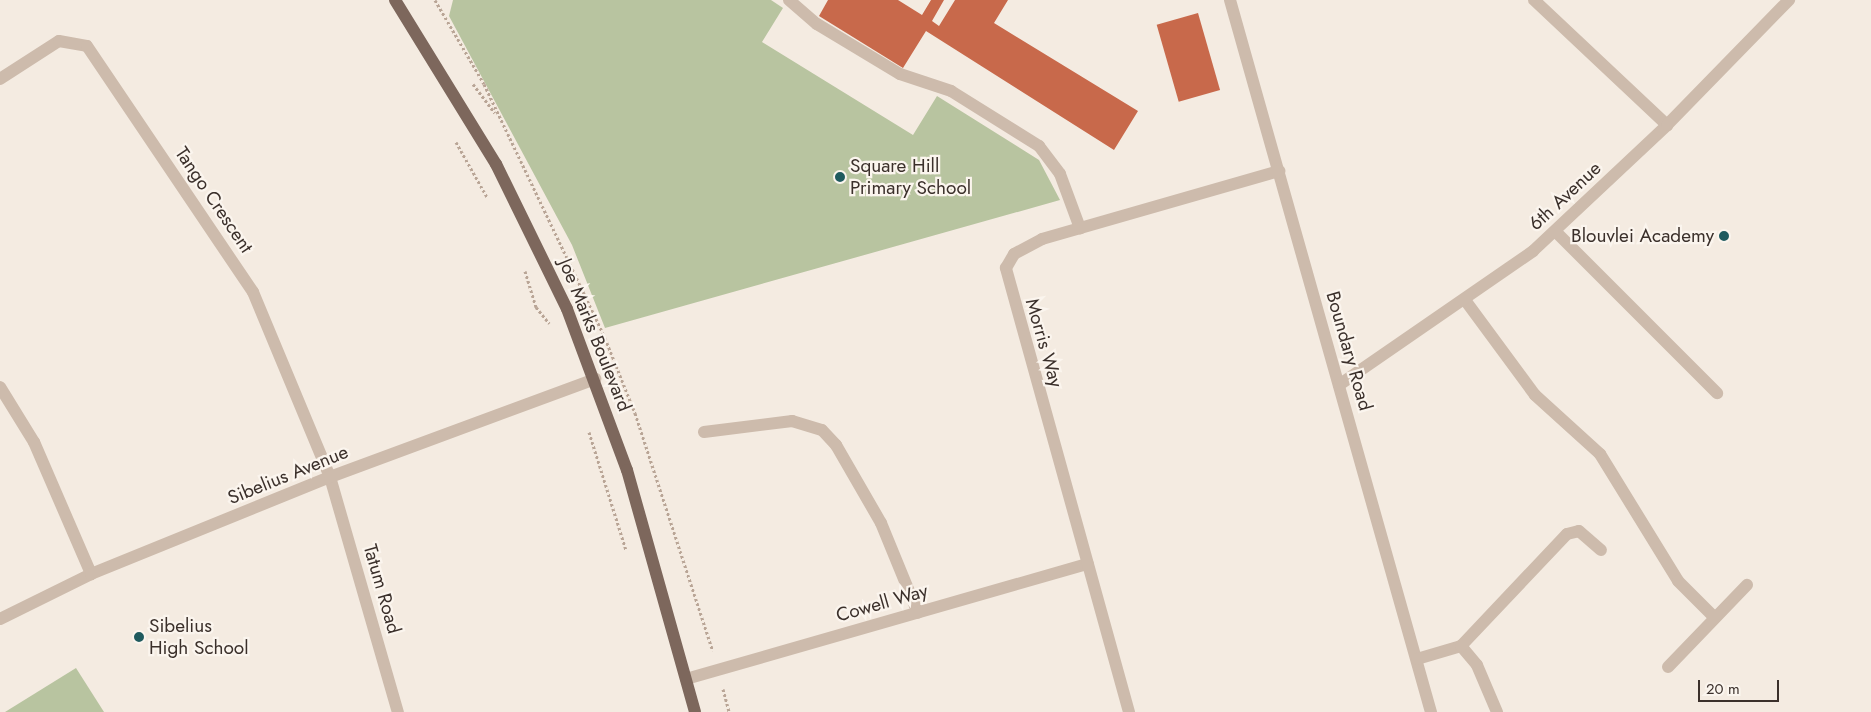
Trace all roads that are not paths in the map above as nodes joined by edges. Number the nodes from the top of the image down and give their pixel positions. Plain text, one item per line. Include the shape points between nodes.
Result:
1 (396, 0) edge
2 (789, 0) edge
3 (1230, 0) edge
4 (1534, 0) edge
5 (1789, 0) edge
6 (0, 79) edge
7 (1667, 125) junction
8 (1279, 171) junction
9 (1080, 228) junction
10 (1556, 232) junction
11 (1465, 300) junction
12 (595, 379) junction
13 (0, 386) edge
14 (1339, 386) junction
15 (1717, 393) dead end
16 (704, 432) dead end
17 (330, 477) junction
18 (1601, 550) dead end
19 (1088, 564) junction
20 (91, 574) junction
21 (1747, 585) dead end
22 (918, 613) junction
23 (1715, 618) junction
24 (0, 619) edge
25 (1461, 646) junction
26 (1416, 658) junction
27 (1668, 667) dead end
28 (686, 679) junction
29 (398, 712) edge
30 (696, 712) edge
31 (1129, 712) edge
32 (1431, 712) edge
33 (1498, 712) edge

1 - 12 main road, Joe Marks Boulevard via 496,164 567,309
2 - 9 street via 817,24 896,72 951,91 1039,146 1060,174
3 - 8 street, Boundary Road
4 - 7 street
5 - 7 street, 6th Avenue
6 - 17 street, Tango Crescent via 59,41 78,43 95,54 253,292
7 - 10 street, 6th Avenue
8 - 9 street, Morris Way
8 - 14 street, Boundary Road
9 - 19 street, Morris Way via 1026,246 1009,262 1006,275
10 - 11 street, 6th Avenue
10 - 15 street
11 - 14 street, 6th Avenue
11 - 23 street via 1535,395 1600,454 1678,581
12 - 17 street, Sibelius Avenue
12 - 28 main road, Joe Marks Boulevard via 627,470
13 - 20 street via 34,442
14 - 26 street, Boundary Road
16 - 22 street via 792,421 822,430 836,445 881,523
17 - 20 street, Sibelius Avenue
17 - 29 street, Tatum Road
18 - 25 street via 1579,530 1567,534
19 - 22 street, Cowell Way
19 - 31 street, Morris Way
20 - 24 street, Sibelius Avenue
21 - 23 street
22 - 28 street, Cowell Way
23 - 27 street
25 - 26 street
25 - 33 street via 1477,665
26 - 32 street, Boundary Road
28 - 30 main road, Joe Marks Boulevard

